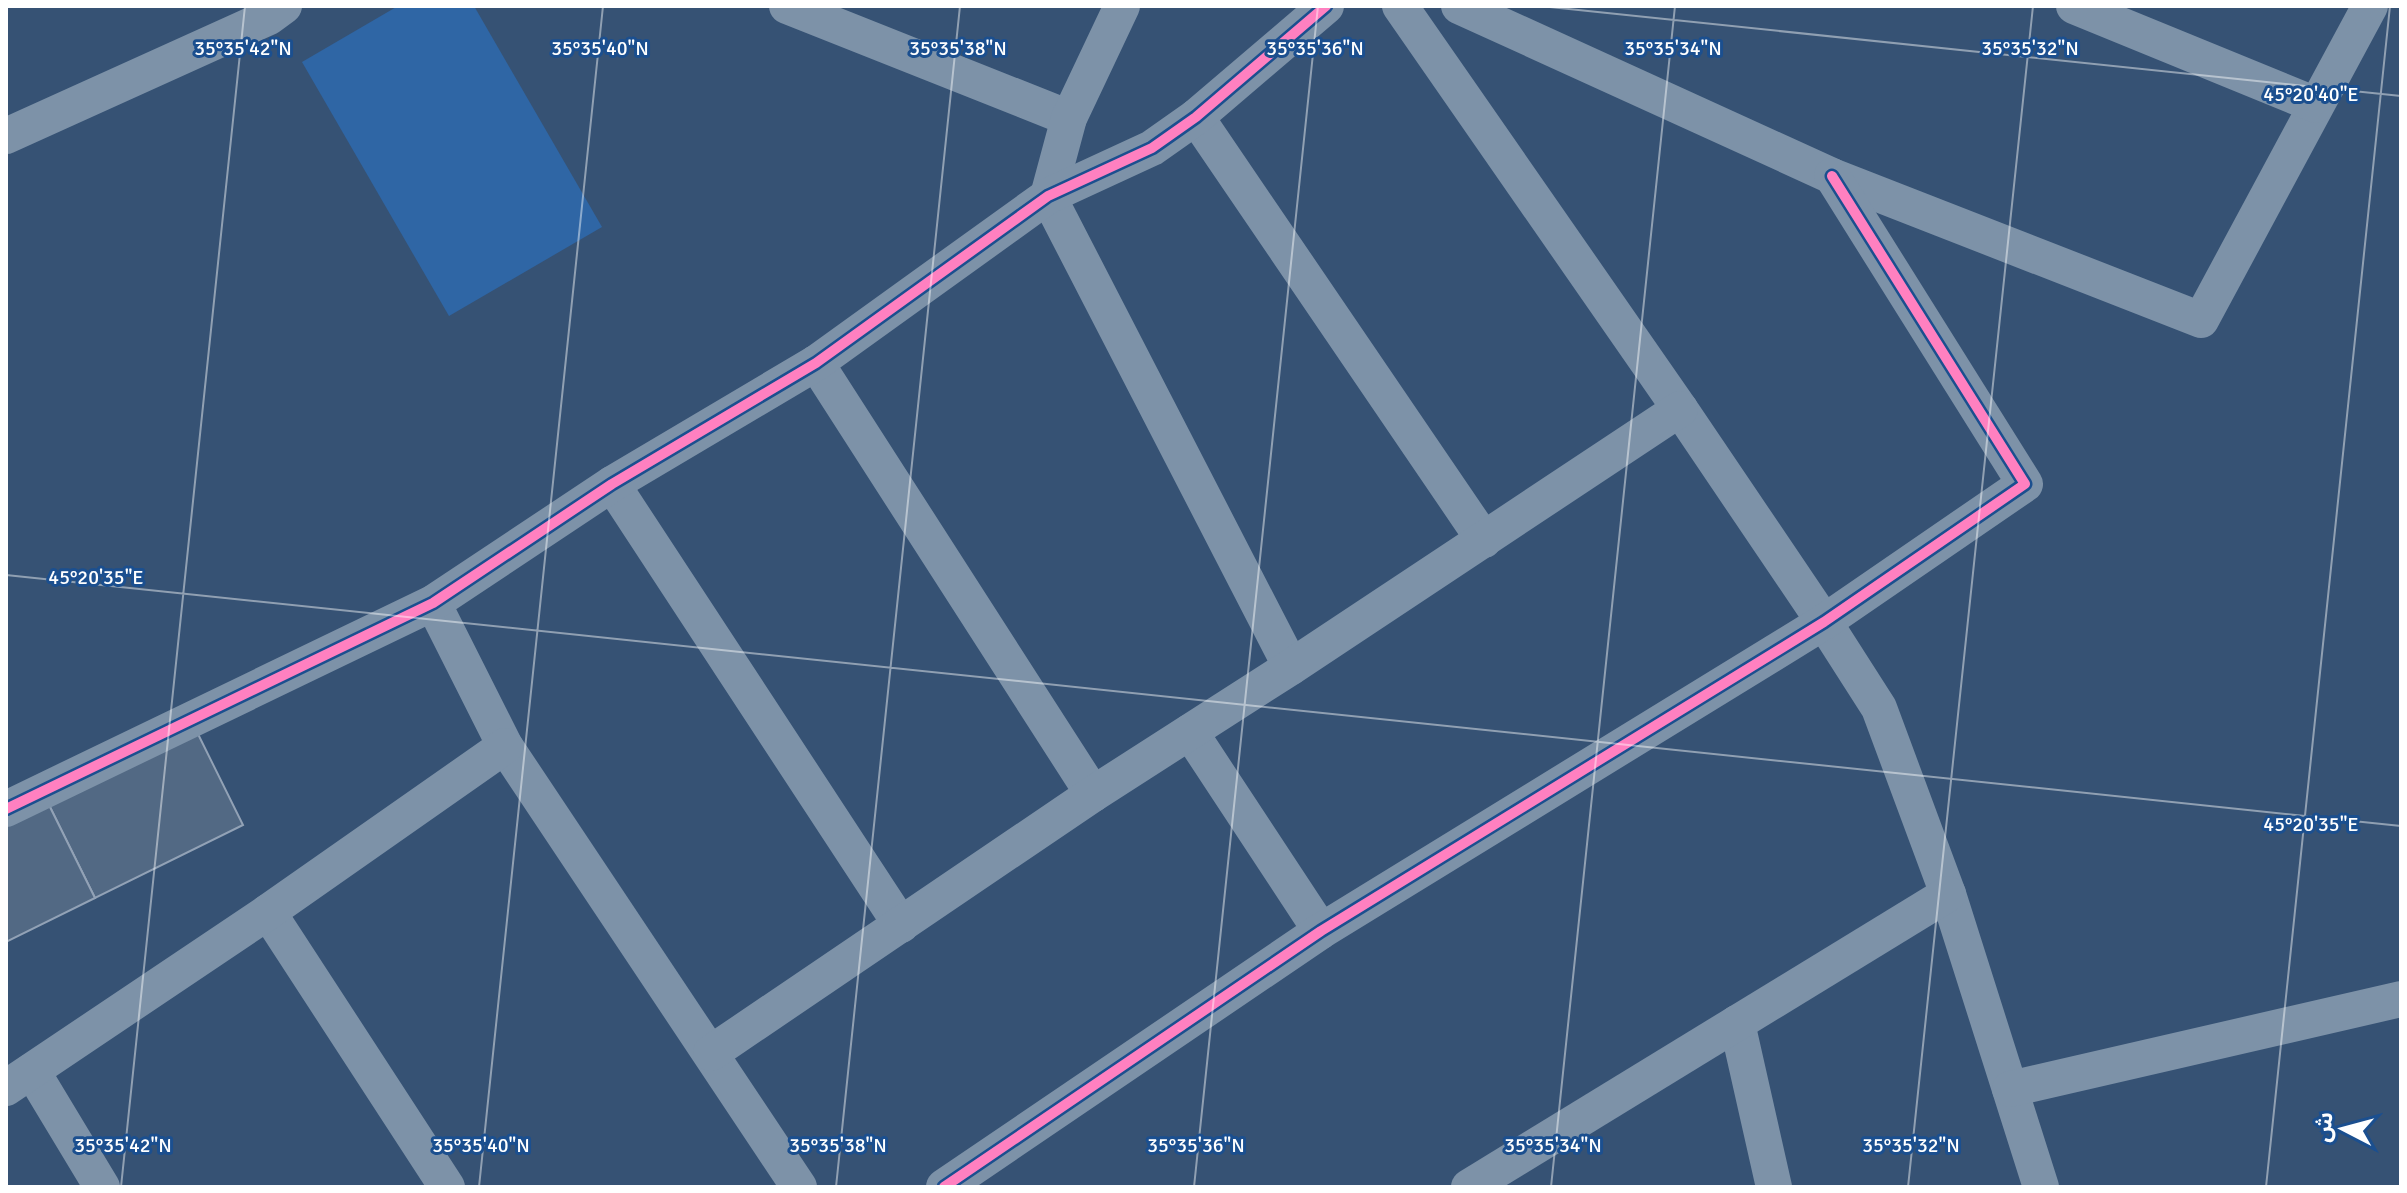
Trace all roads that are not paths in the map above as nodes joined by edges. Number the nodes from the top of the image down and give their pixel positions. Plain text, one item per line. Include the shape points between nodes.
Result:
1 (787, 6) edge
2 (1122, 6) edge
3 (1326, 6) edge
4 (1400, 6) edge
5 (1459, 6) edge
6 (2074, 6) edge
7 (2370, 6) edge
8 (272, 10) edge
9 (2316, 105) junction
10 (1196, 117) junction
11 (1069, 118) junction
12 (6, 136) edge
13 (1832, 176) junction
14 (1048, 196) junction
15 (816, 363) junction
16 (1680, 409) junction
17 (612, 484) junction
18 (1484, 540) junction
19 (433, 603) junction
20 (1824, 622) junction
21 (1291, 667) junction
22 (1190, 732) junction
23 (505, 746) junction
24 (1093, 794) junction
25 (6, 809) edge
26 (1948, 894) junction
27 (268, 912) junction
28 (901, 925) junction
29 (1321, 931) junction
30 (2401, 999) edge
31 (1737, 1023) junction
32 (711, 1053) junction
33 (19, 1079) edge
34 (2010, 1089) junction
35 (102, 1187) edge
36 (447, 1187) edge
37 (799, 1187) edge
38 (944, 1187) edge
39 (1469, 1187) edge
40 (1774, 1187) edge
41 (2041, 1187) edge

1 - 11 street
2 - 11 street
3 - 10 street
4 - 16 street
5 - 13 street
6 - 9 street
7 - 9 street
8 - 12 street
9 - 13 street via 2201,320
10 - 14 street via 1152,148
10 - 18 street
11 - 14 street
13 - 20 street via 2025,484
14 - 15 street
14 - 21 street
15 - 17 street
15 - 24 street
16 - 18 street
16 - 20 street
17 - 19 street
17 - 28 street
18 - 21 street
19 - 23 street
19 - 25 street
20 - 26 street via 1879,708
20 - 29 street
21 - 22 street
22 - 24 street
22 - 29 street
23 - 27 street
23 - 32 street
24 - 28 street
26 - 31 street
26 - 34 street
27 - 33 street
27 - 36 street
28 - 32 street
29 - 38 street
30 - 34 street
31 - 39 street
31 - 40 street
32 - 37 street
33 - 35 street
34 - 41 street

